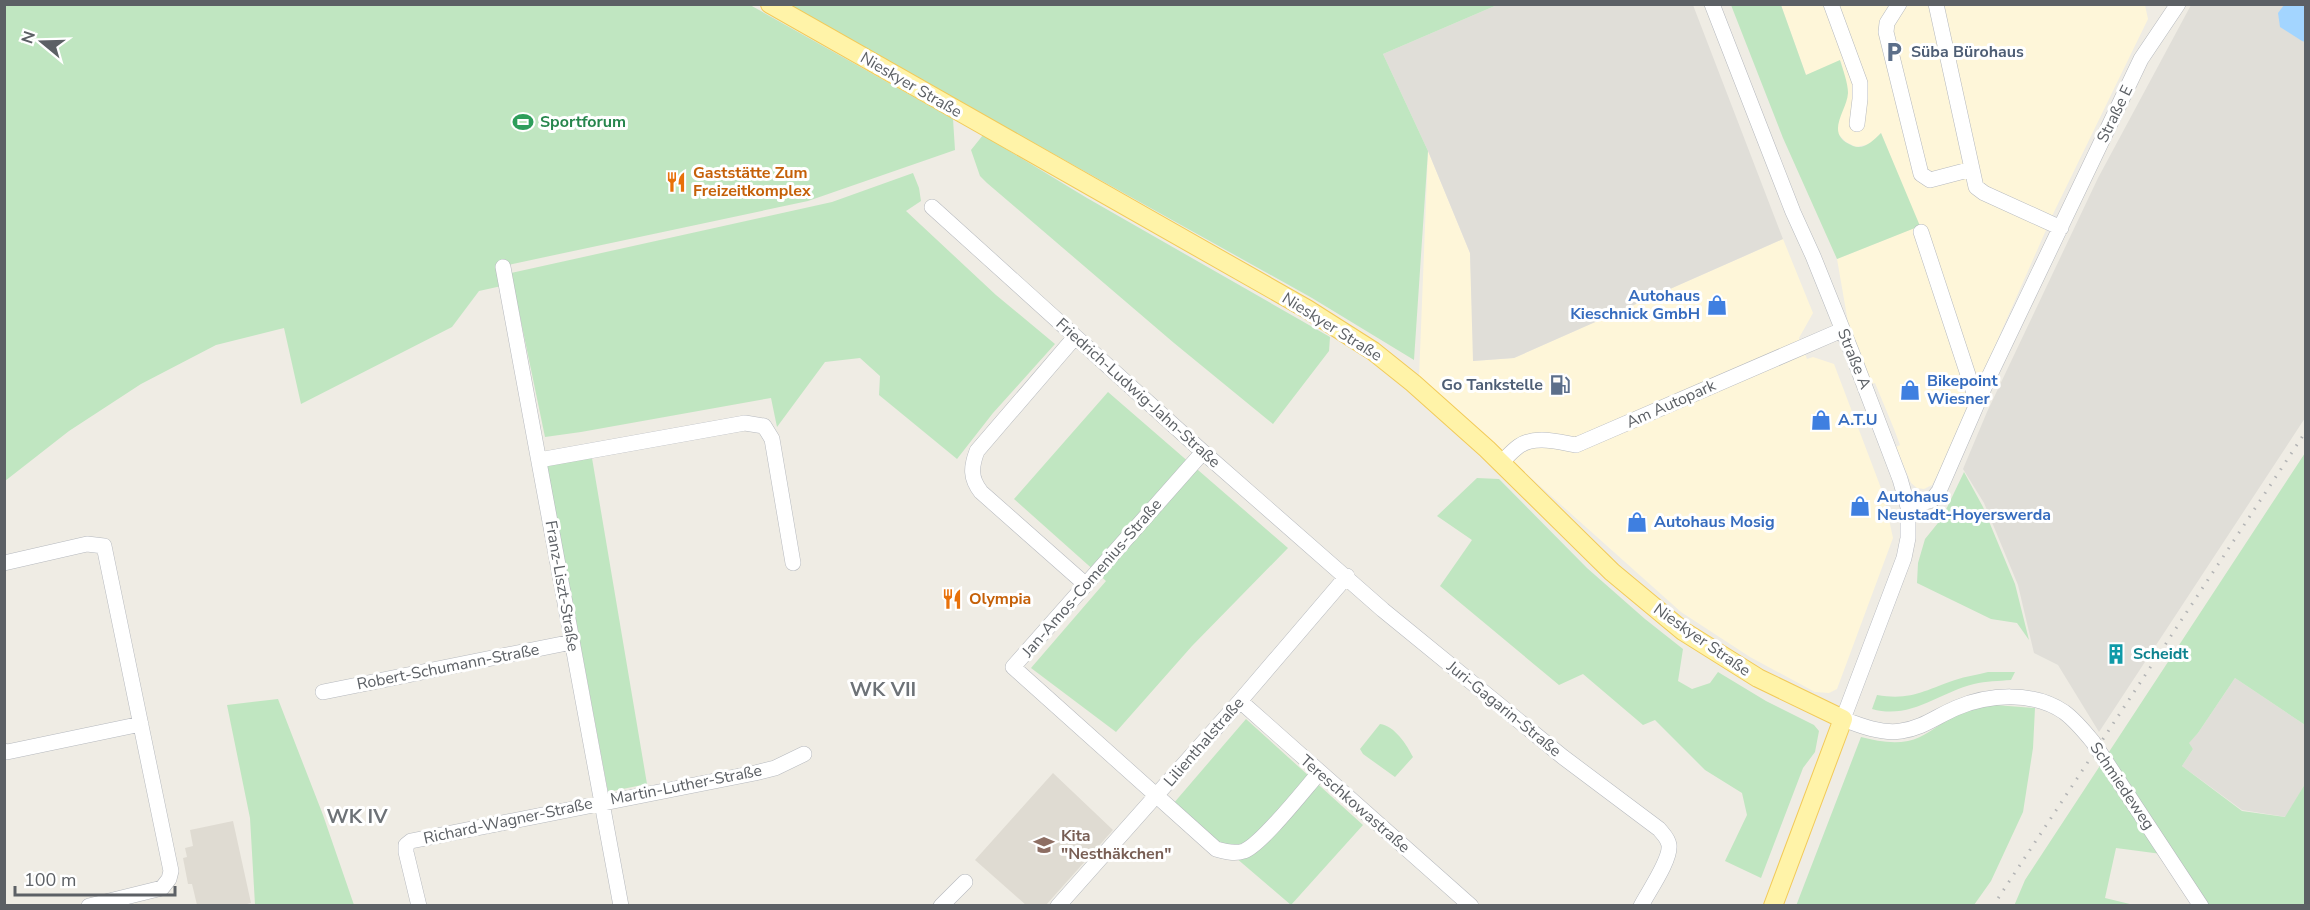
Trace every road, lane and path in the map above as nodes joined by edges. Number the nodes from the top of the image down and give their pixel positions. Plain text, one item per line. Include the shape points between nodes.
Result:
1 (770, 4) edge
2 (1712, 4) edge
3 (1831, 4) edge
4 (1899, 4) edge
5 (1936, 4) edge
6 (2178, 4) edge
7 (1857, 124) dead end
8 (1972, 169) junction
9 (932, 207) dead end
10 (2061, 228) junction
11 (1921, 232) dead end
12 (503, 267) dead end
13 (1842, 330) junction
14 (1075, 337) junction
15 (1977, 402) junction
16 (1203, 453) junction
17 (539, 460) junction
18 (1501, 463) junction
19 (1908, 507) junction
20 (4, 563) edge
21 (793, 563) dead end
22 (1347, 576) junction
23 (1085, 584) junction
24 (573, 642) junction
25 (323, 692) dead end
26 (1240, 701) junction
27 (1843, 719) junction
28 (141, 724) junction
29 (4, 751) edge
30 (804, 754) dead end
31 (1319, 773) junction
32 (1156, 796) junction
33 (602, 802) junction
34 (965, 882) dead end
35 (1466, 904) edge
36 (89, 906) edge
37 (418, 906) edge
38 (621, 906) edge
39 (941, 906) edge
40 (1058, 906) edge
41 (1641, 906) edge
42 (1773, 906) edge
43 (2201, 906) edge

1 - 18 main road, Nieskyer Straße via 1307,309 1373,351
2 - 13 street, Straße A
3 - 7 street via 1860,83
4 - 8 street via 1886,32 1921,174 1930,180
5 - 8 street
6 - 10 street, Straße E via 2141,59
8 - 10 street via 1976,187 1984,193
9 - 14 street, Friedrich-Ludwig-Jahn-Straße
10 - 15 street, Straße E
11 - 15 street
12 - 17 street, Franz-Liszt-Straße
13 - 18 street, Am Autopark via 1576,445 1529,441
13 - 19 street, Straße A
14 - 16 street, Friedrich-Ludwig-Jahn-Straße
14 - 23 street via 977,451 971,471 981,492
15 - 19 street, Straße E via 1939,491 1932,500
16 - 22 street, Friedrich-Ludwig-Jahn-Straße
16 - 23 street, Jan-Amos-Comenius-Straße
17 - 21 street via 745,423 764,426 772,439
17 - 24 street, Franz-Liszt-Straße
18 - 27 main road, Nieskyer Straße via 1612,572 1683,631 1758,678
19 - 27 street, Straße A via 1904,558
20 - 28 street via 87,544 104,546
22 - 26 street, Lilienthalstraße
22 - 41 street, Juri-Gagarin-Straße via 1563,757 1659,829 1669,849
23 - 32 street, Jan-Amos-Comenius-Straße via 1013,667
24 - 25 street, Robert-Schumann-Straße
24 - 33 street, Franz-Liszt-Straße
26 - 31 street, Tereschkowastraße
26 - 32 street, Lilienthalstraße
27 - 42 main road
27 - 43 street, Schmiedeweg via 1899,732 1926,725 1969,703 2018,697 2062,711 2079,724
28 - 29 street
28 - 36 street via 171,871 169,879 162,888
30 - 33 street, Martin-Luther-Straße via 755,773
31 - 32 street via 1257,843 1241,852 1212,846
31 - 35 street, Tereschkowastraße
32 - 40 street, Lilienthalstraße
33 - 37 street, Richard-Wagner-Straße via 411,841 406,852
33 - 38 street, Franz-Liszt-Straße
34 - 39 street

